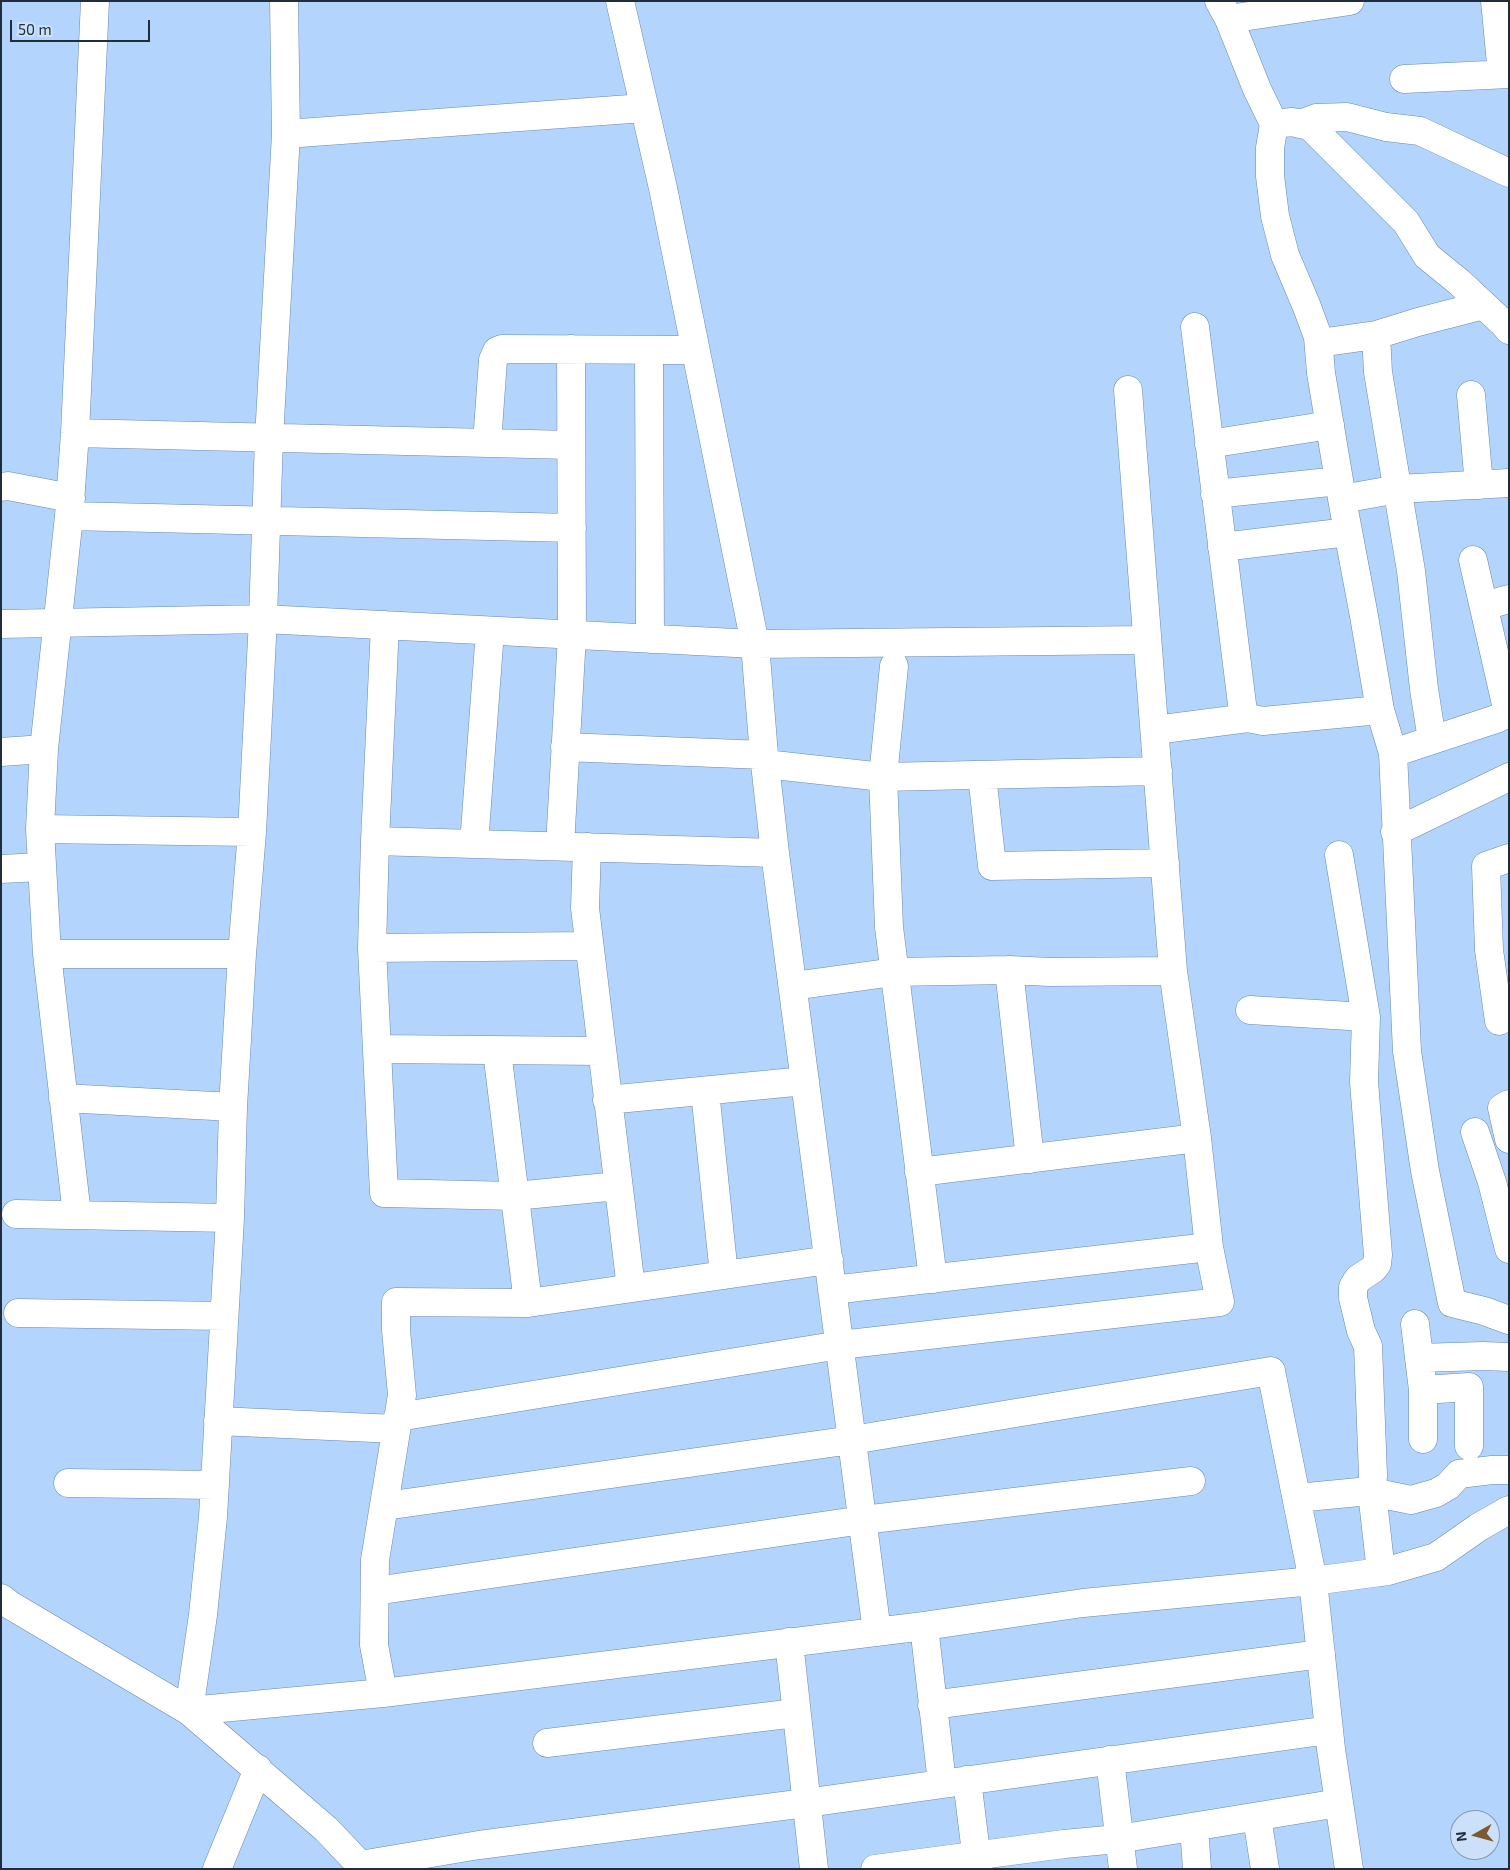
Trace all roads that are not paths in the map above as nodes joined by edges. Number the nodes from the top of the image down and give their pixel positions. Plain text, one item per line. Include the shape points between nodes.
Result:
1 (95, 1) edge
2 (284, 1) edge
3 (620, 1) edge
4 (1350, 1) edge
5 (1496, 1) edge
6 (1224, 10) edge
7 (1506, 74) edge
8 (1404, 79) dead end
9 (644, 108) junction
10 (1274, 124) junction
11 (1300, 124) junction
12 (286, 134) junction
13 (1509, 173) edge
14 (1493, 305) edge
15 (1195, 327) dead end
16 (1509, 330) edge
17 (1376, 335) junction
18 (1319, 343) junction
19 (571, 349) junction
20 (649, 350) junction
21 (696, 350) junction
22 (1128, 390) dead end
23 (1471, 395) dead end
24 (1330, 425) junction
25 (75, 433) junction
26 (269, 438) junction
27 (487, 443) junction
28 (1209, 444) junction
29 (571, 445) junction
30 (1509, 483) edge
31 (1479, 485) junction
32 (1, 487) edge
33 (1398, 489) junction
34 (1340, 490) junction
35 (1215, 494) junction
36 (70, 507) junction
37 (265, 521) junction
38 (572, 528) junction
39 (1348, 532) junction
40 (1222, 547) junction
41 (1473, 560) dead end
42 (1496, 602) edge
43 (264, 619) junction
44 (57, 622) junction
45 (1, 624) edge
46 (385, 625) junction
47 (490, 631) junction
48 (572, 635) junction
49 (650, 639) junction
50 (1148, 640) junction
51 (755, 644) junction
52 (894, 666) dead end
53 (1380, 710) junction
54 (1508, 713) edge
55 (1248, 718) junction
56 (1154, 730) junction
57 (1432, 740) junction
58 (44, 748) junction
59 (565, 748) junction
60 (1, 752) edge
61 (1393, 753) junction
62 (765, 760) junction
63 (1158, 771) junction
64 (982, 775) junction
65 (1509, 776) edge
66 (883, 777) junction
67 (40, 829) junction
68 (252, 832) junction
69 (1395, 832) junction
70 (375, 841) junction
71 (474, 844) junction
72 (560, 846) junction
73 (587, 848) junction
74 (775, 853) junction
75 (1339, 855) dead end
76 (1509, 858) edge
77 (1165, 863) junction
78 (41, 866) junction
79 (1, 870) edge
80 (589, 946) junction
81 (372, 948) junction
82 (47, 954) junction
83 (242, 954) junction
84 (1010, 970) junction
85 (1173, 971) junction
86 (894, 972) junction
87 (793, 986) junction
88 (1250, 1010) dead end
89 (1366, 1017) junction
90 (1499, 1021) dead end
91 (378, 1049) junction
92 (496, 1051) junction
93 (601, 1051) junction
94 (805, 1082) junction
95 (705, 1090) junction
96 (63, 1098) junction
97 (607, 1100) junction
98 (1509, 1104) edge
99 (233, 1107) junction
100 (1475, 1132) dead end
101 (1197, 1138) junction
102 (1509, 1139) edge
103 (1030, 1159) junction
104 (919, 1172) junction
105 (618, 1186) junction
106 (515, 1196) junction
107 (16, 1214) dead end
108 (77, 1215) junction
109 (230, 1218) junction
110 (1209, 1247) junction
111 (1509, 1249) edge
112 (829, 1260) junction
113 (724, 1275) junction
114 (933, 1279) junction
115 (631, 1288) junction
116 (832, 1290) junction
117 (528, 1303) junction
118 (18, 1313) dead end
119 (224, 1316) junction
120 (1509, 1320) edge
121 (1415, 1324) dead end
122 (840, 1345) junction
123 (1509, 1357) edge
124 (1419, 1358) junction
125 (1422, 1390) junction
126 (218, 1421) junction
127 (397, 1423) junction
128 (1423, 1439) dead end
129 (852, 1440) junction
130 (1469, 1446) dead end
131 (1509, 1470) edge
132 (1191, 1481) dead end
133 (68, 1483) dead end
134 (215, 1485) junction
135 (1372, 1492) junction
136 (1297, 1498) junction
137 (385, 1506) junction
138 (1509, 1510) edge
139 (862, 1520) junction
140 (1381, 1572) junction
141 (1313, 1581) junction
142 (375, 1591) junction
143 (4, 1604) edge
144 (924, 1626) junction
145 (877, 1632) junction
146 (789, 1642) junction
147 (1321, 1654) junction
148 (383, 1694) junction
149 (932, 1705) junction
150 (189, 1710) junction
151 (796, 1713) junction
152 (1328, 1730) junction
153 (547, 1743) dead end
154 (1110, 1760) junction
155 (258, 1769) junction
156 (955, 1781) junction
157 (806, 1803) junction
158 (1339, 1803) junction
159 (1257, 1817) junction
160 (1194, 1827) junction
161 (1118, 1840) junction
162 (1052, 1857) edge
163 (977, 1862) edge
164 (353, 1864) edge
165 (217, 1869) edge
166 (814, 1869) edge
167 (874, 1869) edge
168 (1123, 1869) edge
169 (1197, 1869) edge
170 (1265, 1869) edge
171 (1350, 1869) edge

1 - 25 street
2 - 12 street
3 - 9 street
4 - 6 street
5 - 7 street
6 - 10 street
7 - 8 street
9 - 12 street
9 - 21 street
10 - 11 street
10 - 18 street via 1270,176 1275,216 1285,255
11 - 13 street via 1316,118 1347,117 1420,131
11 - 14 street via 1310,126 1319,134 1406,222 1427,256
12 - 26 street
14 - 16 street
14 - 17 street
15 - 28 street
17 - 18 street
17 - 33 street via 1378,372
18 - 24 street
19 - 20 street
19 - 27 street via 497,351 492,360
19 - 29 street
20 - 21 street
20 - 49 street
21 - 51 street
22 - 50 street
23 - 31 street
24 - 28 street
24 - 34 street
25 - 26 street
25 - 36 street
26 - 27 street
26 - 37 street
27 - 29 street
28 - 35 street
29 - 38 street
30 - 31 street
31 - 33 street
32 - 36 street via 8,486
33 - 34 street
33 - 57 street
34 - 35 street
34 - 39 street
35 - 40 street
36 - 37 street
36 - 44 street
37 - 38 street
37 - 43 street
38 - 48 street
39 - 40 street
39 - 53 street
40 - 55 street via 1241,704
41 - 42 street
42 - 54 street
43 - 44 street
43 - 46 street
43 - 68 street
44 - 45 street
44 - 58 street
46 - 47 street
46 - 70 street
47 - 48 street
47 - 71 street
48 - 49 street
48 - 59 street
49 - 51 street
50 - 51 street
50 - 56 street
51 - 62 street
52 - 66 street
53 - 55 street via 1263,721
53 - 61 street
54 - 57 street
55 - 56 street
56 - 63 street
57 - 61 street
58 - 60 street
58 - 67 street
59 - 62 street
59 - 72 street
61 - 69 street
62 - 66 street
62 - 74 street
63 - 64 street
63 - 77 street
64 - 66 street
64 - 77 street via 992,866
65 - 69 street
66 - 86 street
67 - 68 street
67 - 78 street
68 - 83 street
69 - 120 street via 1407,1051 1425,1171 1452,1304
70 - 71 street
70 - 81 street
71 - 72 street
72 - 73 street
73 - 74 street
73 - 80 street via 585,908
74 - 87 street
75 - 89 street
76 - 90 street via 1486,866 1489,950
77 - 85 street
78 - 79 street
78 - 82 street
80 - 81 street
80 - 93 street
81 - 91 street
82 - 83 street
82 - 96 street
83 - 99 street
84 - 85 street
84 - 86 street
84 - 103 street
85 - 101 street
86 - 87 street
86 - 104 street
87 - 94 street
88 - 89 street
89 - 135 street via 1364,1082 1378,1255 1373,1269 1358,1278 1353,1287 1353,1298 1368,1346
91 - 92 street
91 - 106 street via 384,1193
92 - 93 street
92 - 106 street
93 - 97 street
94 - 95 street
94 - 112 street
95 - 97 street
95 - 113 street
96 - 99 street
96 - 108 street
97 - 105 street
98 - 102 street via 1502,1108
99 - 109 street
100 - 111 street
101 - 103 street
101 - 110 street
103 - 104 street
104 - 114 street
105 - 106 street
105 - 115 street
106 - 117 street
107 - 108 street
108 - 109 street
109 - 119 street
110 - 114 street
110 - 122 street via 1220,1302
112 - 113 street
112 - 116 street
113 - 115 street
114 - 116 street
115 - 117 street
116 - 122 street
117 - 127 street via 396,1302 402,1395
118 - 119 street
119 - 126 street
121 - 124 street
122 - 127 street
122 - 129 street
123 - 124 street
124 - 125 street
125 - 128 street
125 - 130 street via 1469,1387
126 - 127 street
126 - 134 street
127 - 137 street
129 - 136 street via 1271,1371
129 - 137 street
129 - 139 street
131 - 135 street via 1459,1474 1436,1493 1411,1500
132 - 139 street
133 - 134 street
134 - 150 street via 203,1615
135 - 136 street
135 - 140 street
136 - 141 street
137 - 142 street via 376,1560
138 - 140 street via 1436,1557
139 - 142 street
139 - 145 street
140 - 141 street
141 - 144 street via 1083,1603
141 - 147 street
142 - 148 street via 374,1645
143 - 150 street
144 - 145 street
144 - 149 street
145 - 146 street
146 - 148 street
146 - 151 street
147 - 149 street
147 - 152 street
148 - 150 street
149 - 156 street
150 - 155 street
151 - 153 street
151 - 157 street
152 - 154 street
152 - 158 street
154 - 156 street
154 - 161 street
155 - 164 street via 326,1829
155 - 165 street
156 - 157 street
156 - 163 street
157 - 164 street
157 - 166 street
158 - 159 street
158 - 171 street
159 - 160 street
159 - 170 street
160 - 161 street
160 - 169 street
161 - 162 street
161 - 168 street
162 - 163 street
163 - 167 street

